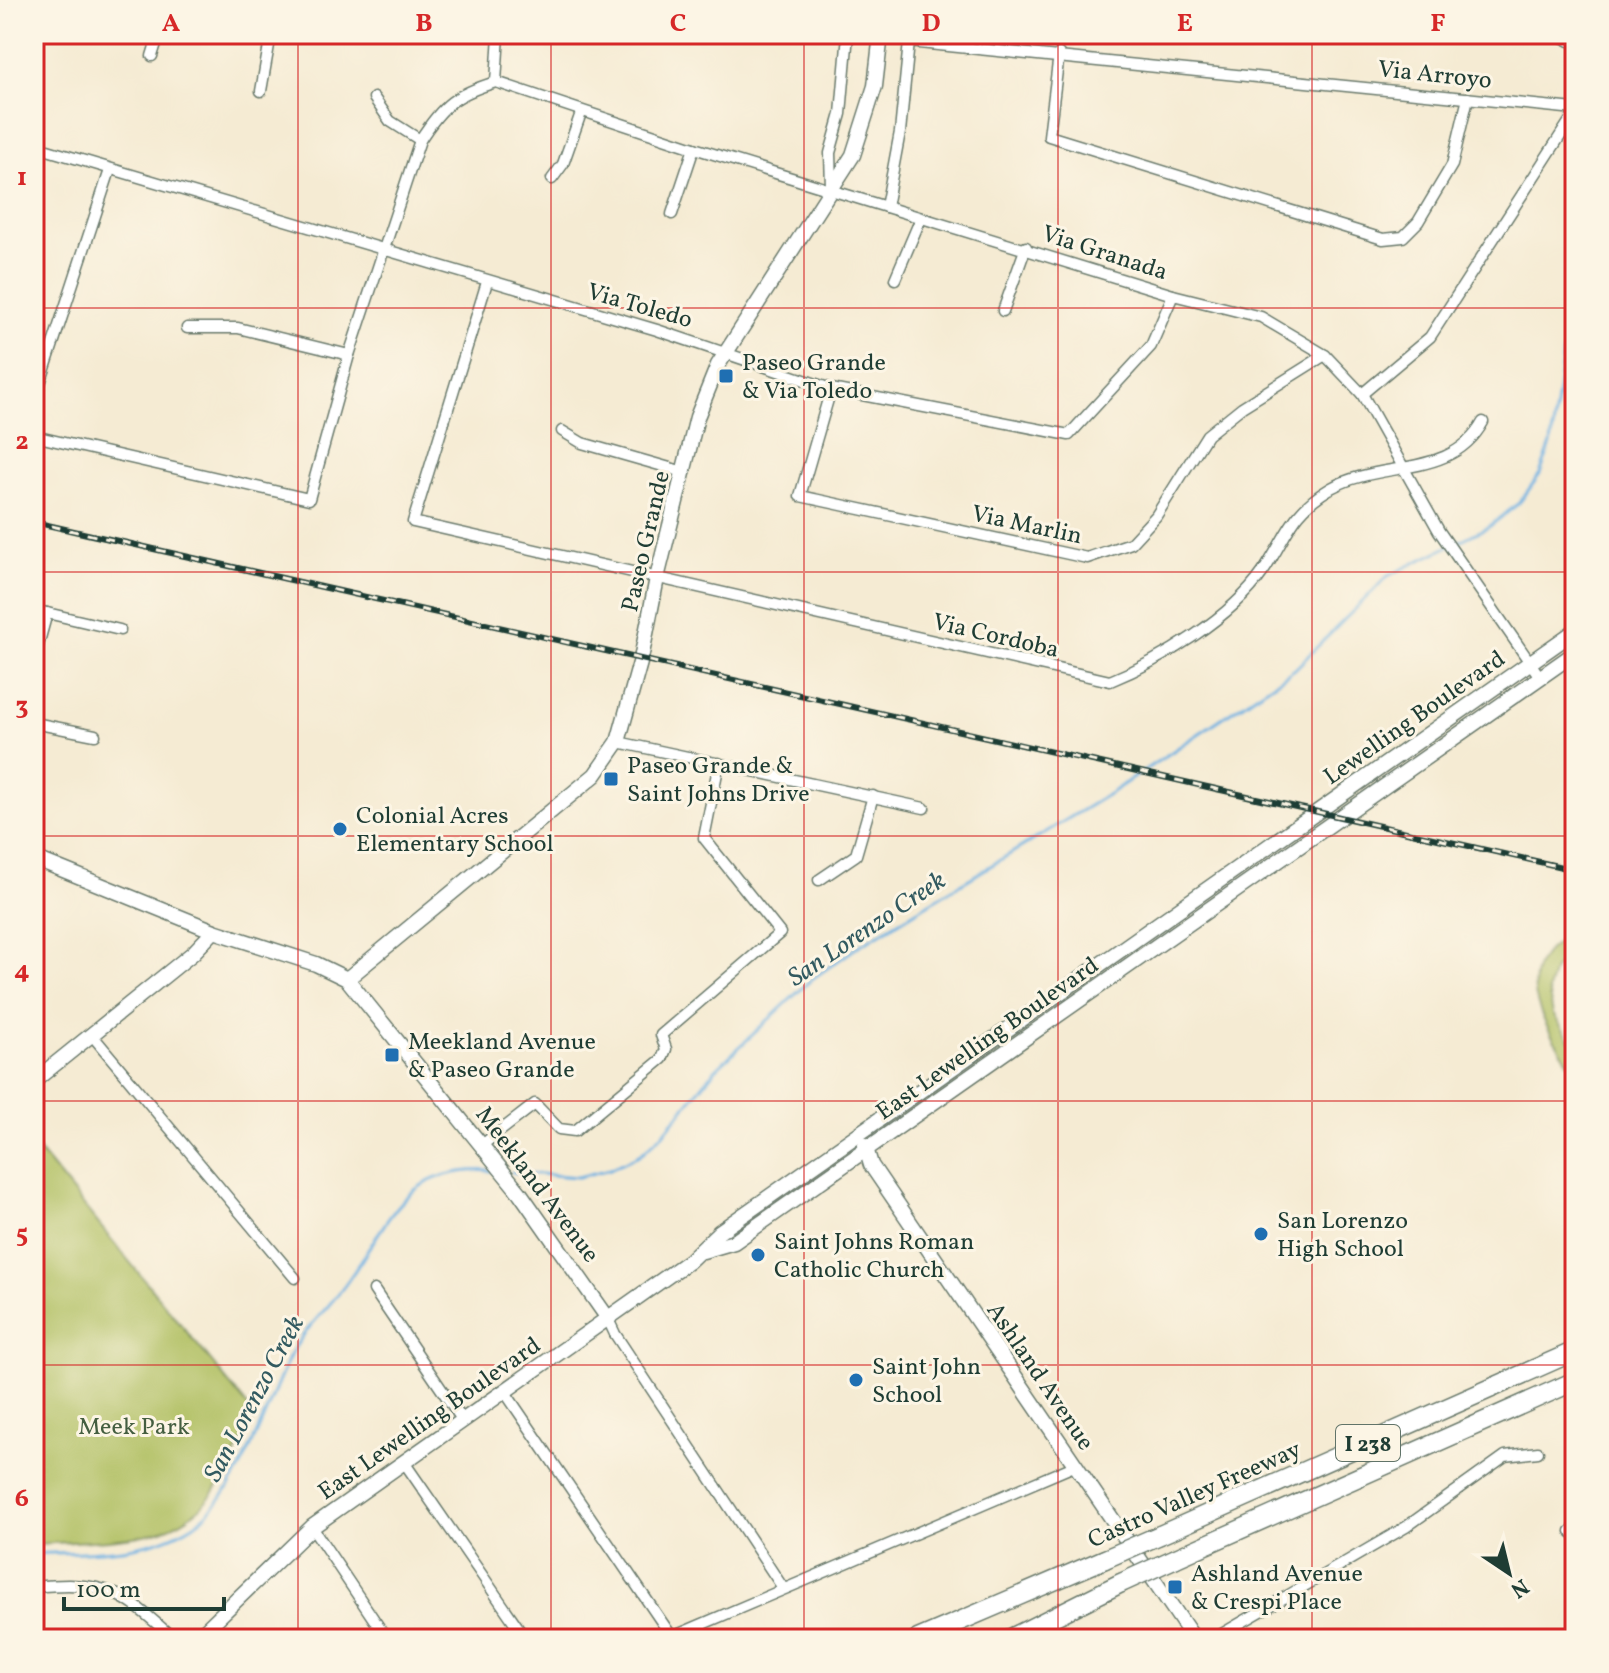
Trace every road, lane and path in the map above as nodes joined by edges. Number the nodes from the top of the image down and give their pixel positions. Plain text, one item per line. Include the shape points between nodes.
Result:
1 (159, 34) edge
2 (271, 34) edge
3 (499, 34) edge
4 (848, 34) edge
5 (881, 34) edge
6 (1565, 34) edge
7 (1575, 39) edge
8 (1059, 54) junction
9 (152, 56) dead end
10 (496, 82) junction
11 (261, 91) dead end
12 (374, 98) dead end
13 (1468, 98) junction
14 (1575, 111) edge
15 (581, 113) junction
16 (420, 140) junction
17 (34, 146) edge
18 (694, 148) junction
19 (110, 170) junction
20 (552, 179) dead end
21 (831, 189) junction
22 (886, 207) junction
23 (672, 214) dead end
24 (921, 218) junction
25 (1026, 247) junction
26 (386, 249) junction
27 (895, 279) dead end
28 (487, 282) junction
29 (1173, 295) junction
30 (1003, 311) dead end
31 (187, 328) dead end
32 (727, 352) junction
33 (349, 355) junction
34 (1325, 355) junction
35 (831, 389) junction
36 (1362, 394) junction
37 (34, 402) edge
38 (1483, 422) dead end
39 (562, 431) dead end
40 (34, 436) edge
41 (1404, 468) junction
42 (684, 472) junction
43 (657, 578) junction
44 (34, 610) edge
45 (47, 613) junction
46 (120, 630) dead end
47 (1575, 631) edge
48 (1575, 653) edge
49 (34, 660) edge
50 (1530, 663) junction
51 (1540, 677) junction
52 (34, 723) edge
53 (95, 735) dead end
54 (618, 742) junction
55 (719, 763) junction
56 (873, 796) junction
57 (924, 808) dead end
58 (1279, 841) joint
59 (1293, 852) joint
60 (34, 858) edge
61 (819, 880) dead end
62 (214, 931) junction
63 (347, 979) junction
64 (1080, 979) junction
65 (1091, 993) junction
66 (92, 1035) junction
67 (34, 1081) edge
68 (861, 1133) junction
69 (486, 1150) junction
70 (866, 1150) junction
71 (703, 1251) junction
72 (295, 1278) dead end
73 (374, 1290) dead end
74 (607, 1317) junction
75 (1575, 1351) edge
76 (1575, 1381) edge
77 (505, 1392) junction
78 (463, 1421) junction
79 (1538, 1452) dead end
80 (404, 1462) junction
81 (1074, 1466) junction
82 (312, 1527) junction
83 (34, 1587) edge
84 (783, 1588) junction
85 (672, 1637) edge
86 (174, 1639) edge
87 (196, 1639) edge
88 (387, 1639) edge
89 (526, 1639) edge
90 (918, 1639) edge
91 (1009, 1639) edge
92 (1194, 1639) edge
93 (1213, 1639) edge

1 - 9 street
2 - 11 street
3 - 10 street
4 - 21 street via 830,153
5 - 21 main road, Paseo Grande via 867,120
6 - 7 highway
8 - 13 street, Via Arroyo
8 - 13 street via 1049,136 1383,239 1403,237 1425,210 1452,165
8 - 22 street, Via Arroyo via 909,42
10 - 15 street, Via Granada
10 - 16 street via 463,92 438,111
12 - 16 street via 390,121
13 - 14 street, Via Arroyo
14 - 36 street via 1430,337
15 - 18 street, Via Granada
15 - 20 street via 563,164
16 - 26 street
17 - 19 street, Via Toledo
18 - 21 street, Via Granada
18 - 23 street
19 - 26 street, Via Toledo
19 - 37 street
21 - 22 street, Via Granada
21 - 32 main road, Paseo Grande
22 - 24 street, Via Granada
24 - 25 street, Via Granada
24 - 27 street
25 - 29 street, Via Granada
25 - 30 street
26 - 28 street, Via Toledo
26 - 33 street
28 - 32 street, Via Toledo
28 - 43 street, Via Cordoba via 413,522
29 - 34 street, Via Granada via 1261,317
29 - 35 street, Via Toledo via 1151,346 1069,435
31 - 33 street via 238,328
32 - 35 street, Via Toledo
32 - 42 main road, Paseo Grande via 697,417
33 - 40 street via 309,499
34 - 35 street, Via Marlin via 1207,435 1156,516 1131,543 1087,558 800,496
34 - 36 street, Via Granada
36 - 41 street, Via Granada
38 - 41 street, Via Cordoba via 1473,439 1448,458
39 - 42 street via 582,443
41 - 43 street, Via Cordoba via 1334,486 1298,511 1242,598 1147,666 1110,681
41 - 50 street, Via Granada via 1456,558
42 - 43 main road, Paseo Grande
43 - 54 main road, Paseo Grande
44 - 45 street
45 - 46 street
45 - 49 street
47 - 50 main road, Lewelling Boulevard
48 - 51 main road, Lewelling Boulevard
50 - 51 street, Via Granada
50 - 58 main road, Lewelling Boulevard
51 - 59 main road, Lewelling Boulevard
52 - 53 street
54 - 55 street
54 - 63 main road, Paseo Grande via 595,775
55 - 56 street
55 - 69 street via 704,838 780,933 661,1035 666,1049 662,1059 575,1131 559,1129 535,1104
56 - 57 street
56 - 61 street via 856,855
58 - 64 main road, East Lewelling Boulevard
59 - 65 main road, East Lewelling Boulevard
60 - 62 main road, Meekland Avenue
62 - 63 main road, Meekland Avenue
62 - 66 main road
63 - 69 main road, Meekland Avenue
64 - 65 main road
64 - 68 main road, East Lewelling Boulevard
65 - 70 main road, East Lewelling Boulevard
66 - 67 main road
66 - 72 street
68 - 70 main road, Ashland Avenue
68 - 71 main road, East Lewelling Boulevard via 719,1232
69 - 74 main road, Meekland Avenue
70 - 71 main road, East Lewelling Boulevard via 734,1242
70 - 81 main road, Ashland Avenue via 871,1165
71 - 74 main road, East Lewelling Boulevard
73 - 78 street
74 - 77 main road, East Lewelling Boulevard
74 - 84 street, Meekland Avenue
75 - 90 highway, Castro Valley Freeway / I 238, bridge
76 - 91 highway, I 238, bridge via 1121,1583
77 - 78 main road, East Lewelling Boulevard
77 - 85 street
78 - 80 main road, East Lewelling Boulevard
79 - 93 street via 1505,1456 1406,1527
80 - 82 main road, East Lewelling Boulevard
80 - 89 street
81 - 84 street
81 - 92 main road, Ashland Avenue
82 - 87 main road, East Lewelling Boulevard
82 - 88 street
83 - 86 street via 80,1583 113,1590
84 - 85 street

